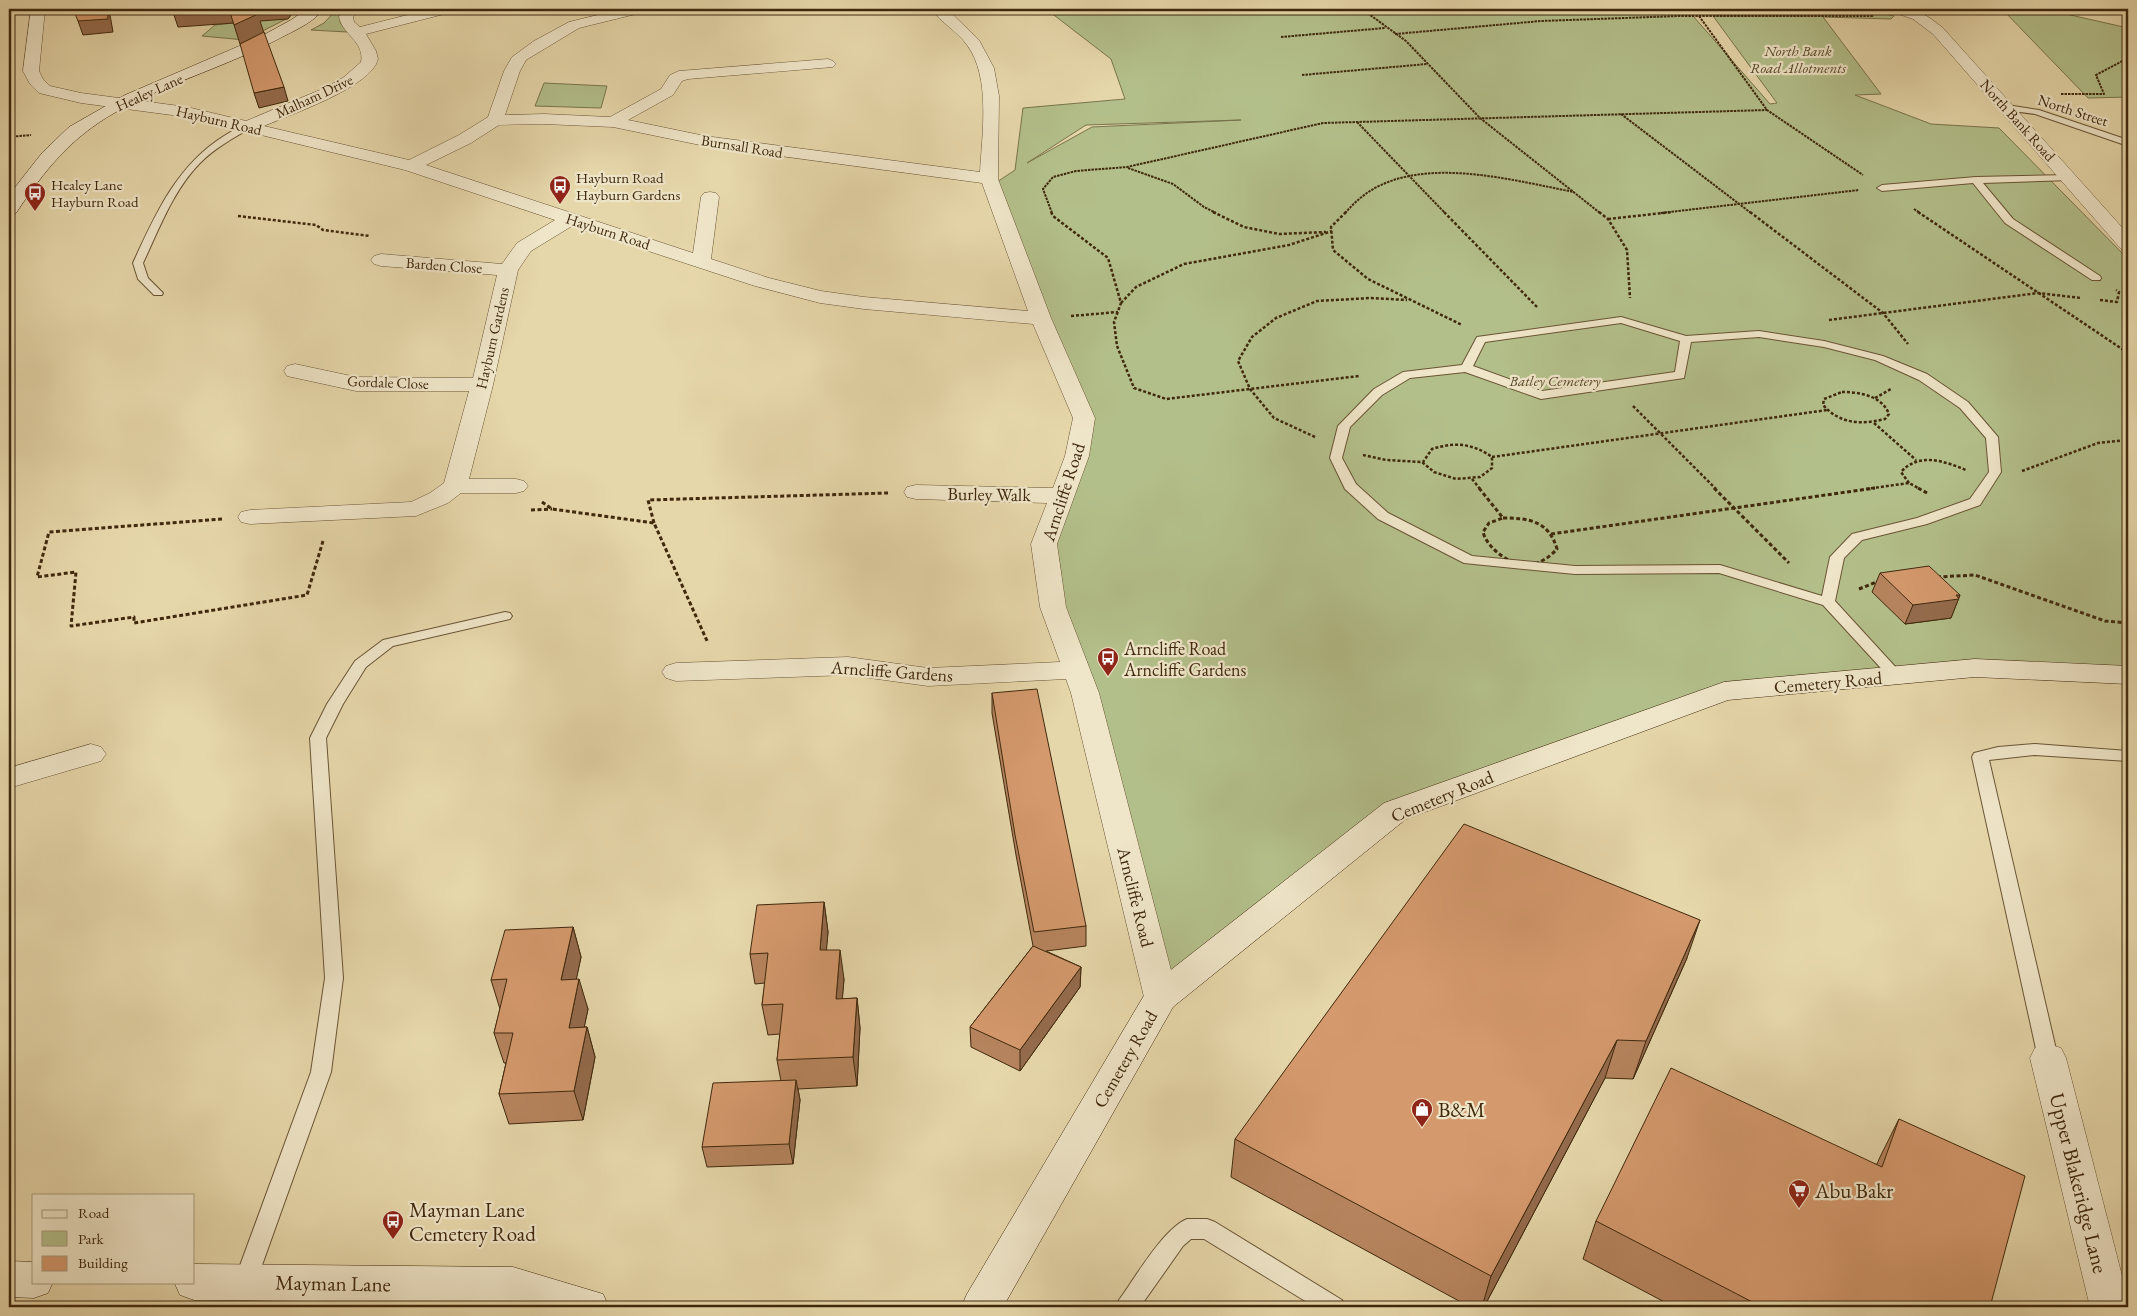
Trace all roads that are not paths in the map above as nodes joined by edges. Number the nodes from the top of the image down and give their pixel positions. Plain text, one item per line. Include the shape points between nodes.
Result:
1 (38, 9) edge
2 (316, 9) edge
3 (354, 9) edge
4 (447, 9) edge
5 (639, 9) edge
6 (939, 9) edge
7 (1898, 9) edge
8 (357, 32) junction
9 (828, 64) dead end
10 (122, 103) junction
11 (2007, 108) junction
12 (495, 120) junction
13 (613, 122) junction
14 (248, 126) junction
15 (2128, 143) edge
16 (411, 166) junction
17 (2070, 178) junction
18 (989, 179) junction
19 (1976, 180) junction
20 (1882, 188) road end
21 (710, 197) dead end
22 (9, 209) edge
23 (570, 219) junction
24 (2128, 245) edge
25 (381, 260) road end
26 (701, 260) junction
27 (508, 270) junction
28 (2096, 278) road end
29 (158, 293) dead end
30 (1041, 318) junction
31 (1686, 339) junction
32 (1466, 368) junction
33 (295, 371) dead end
34 (482, 385) junction
35 (455, 486) junction
36 (516, 486) road end
37 (916, 492) road end
38 (1062, 496) junction
39 (250, 517) road end
40 (1828, 602) junction
41 (504, 616) dead end
42 (1077, 670) junction
43 (676, 672) dead end
44 (1895, 676) junction
45 (2128, 676) edge
46 (91, 754) dead end
47 (2128, 756) edge
48 (9, 778) edge
49 (1161, 997) junction
50 (2048, 1058) joint
51 (9, 1279) edge
52 (32, 1280) edge
53 (195, 1282) edge
54 (245, 1282) junction
55 (589, 1307) edge
56 (981, 1307) edge
57 (1127, 1307) edge
58 (1334, 1307) edge
59 (2110, 1307) edge

1 - 10 street, Hayburn Road via 24,72 45,90
2 - 10 street, Healey Lane via 267,40
3 - 8 street via 346,16 347,23
4 - 8 street
5 - 12 street via 574,25 520,57
6 - 18 street, Arncliffe Road via 974,43 986,68 991,96
7 - 11 street, North Bank Road via 1918,16 1938,31
8 - 14 street, Malham Drive via 370,54 363,71 338,88
9 - 13 street via 684,74 676,78 667,92
10 - 14 street, Hayburn Road via 187,112
10 - 22 street, Healey Lane via 70,136 20,190
11 - 15 lane, North Street via 2036,112
11 - 17 street, North Bank Road
12 - 13 street, Burnsall Road
12 - 16 street
13 - 18 street, Burnsall Road via 705,141
14 - 16 street, Hayburn Road
14 - 29 lane via 228,137 192,166 155,225 138,263 142,279
16 - 23 street, Hayburn Road
17 - 19 lane
17 - 24 street, North Bank Road
18 - 30 street, Arncliffe Road
19 - 20 lane
19 - 28 lane via 2009,220
21 - 26 street
23 - 26 street, Hayburn Road
23 - 27 street, Hayburn Gardens via 524,247
25 - 27 street, Barden Close
26 - 30 street, Hayburn Road via 762,282 820,297 864,304
27 - 34 street, Hayburn Gardens
30 - 38 street, Arncliffe Road via 1084,418 1077,456
31 - 32 lane via 1621,320 1481,339
31 - 32 lane via 1680,375 1541,395
31 - 40 lane via 1759,334 1824,344 1879,358 1924,377 1964,405 1992,437 1995,472 1975,502 1922,521 1857,537 1838,557
32 - 40 lane via 1407,375 1378,392 1344,426 1336,458 1350,486 1383,516 1469,560 1575,570 1720,569
33 - 34 street, Gordale Close via 356,384
34 - 35 street, Hayburn Gardens
35 - 36 street
35 - 39 street via 416,510
37 - 38 street, Burley Walk
38 - 42 street, Arncliffe Road via 1044,544 1054,607
40 - 44 lane
41 - 54 lane via 388,644 360,664 318,738 334,978 321,1072
42 - 43 street, Arncliffe Gardens via 928,677 848,666
42 - 49 street, Arncliffe Road
44 - 45 street, Cemetery Road via 1975,668
44 - 49 street, Cemetery Road via 1724,691 1395,812
46 - 48 street
47 - 50 lane via 2026,749 1980,757
49 - 56 street, Cemetery Road
50 - 59 street, Upper Blakeridge Lane
51 - 52 street
53 - 54 street, Mayman Lane
54 - 55 street, Mayman Lane via 513,1285
57 - 58 lane via 1175,1239 1188,1229 1207,1229

